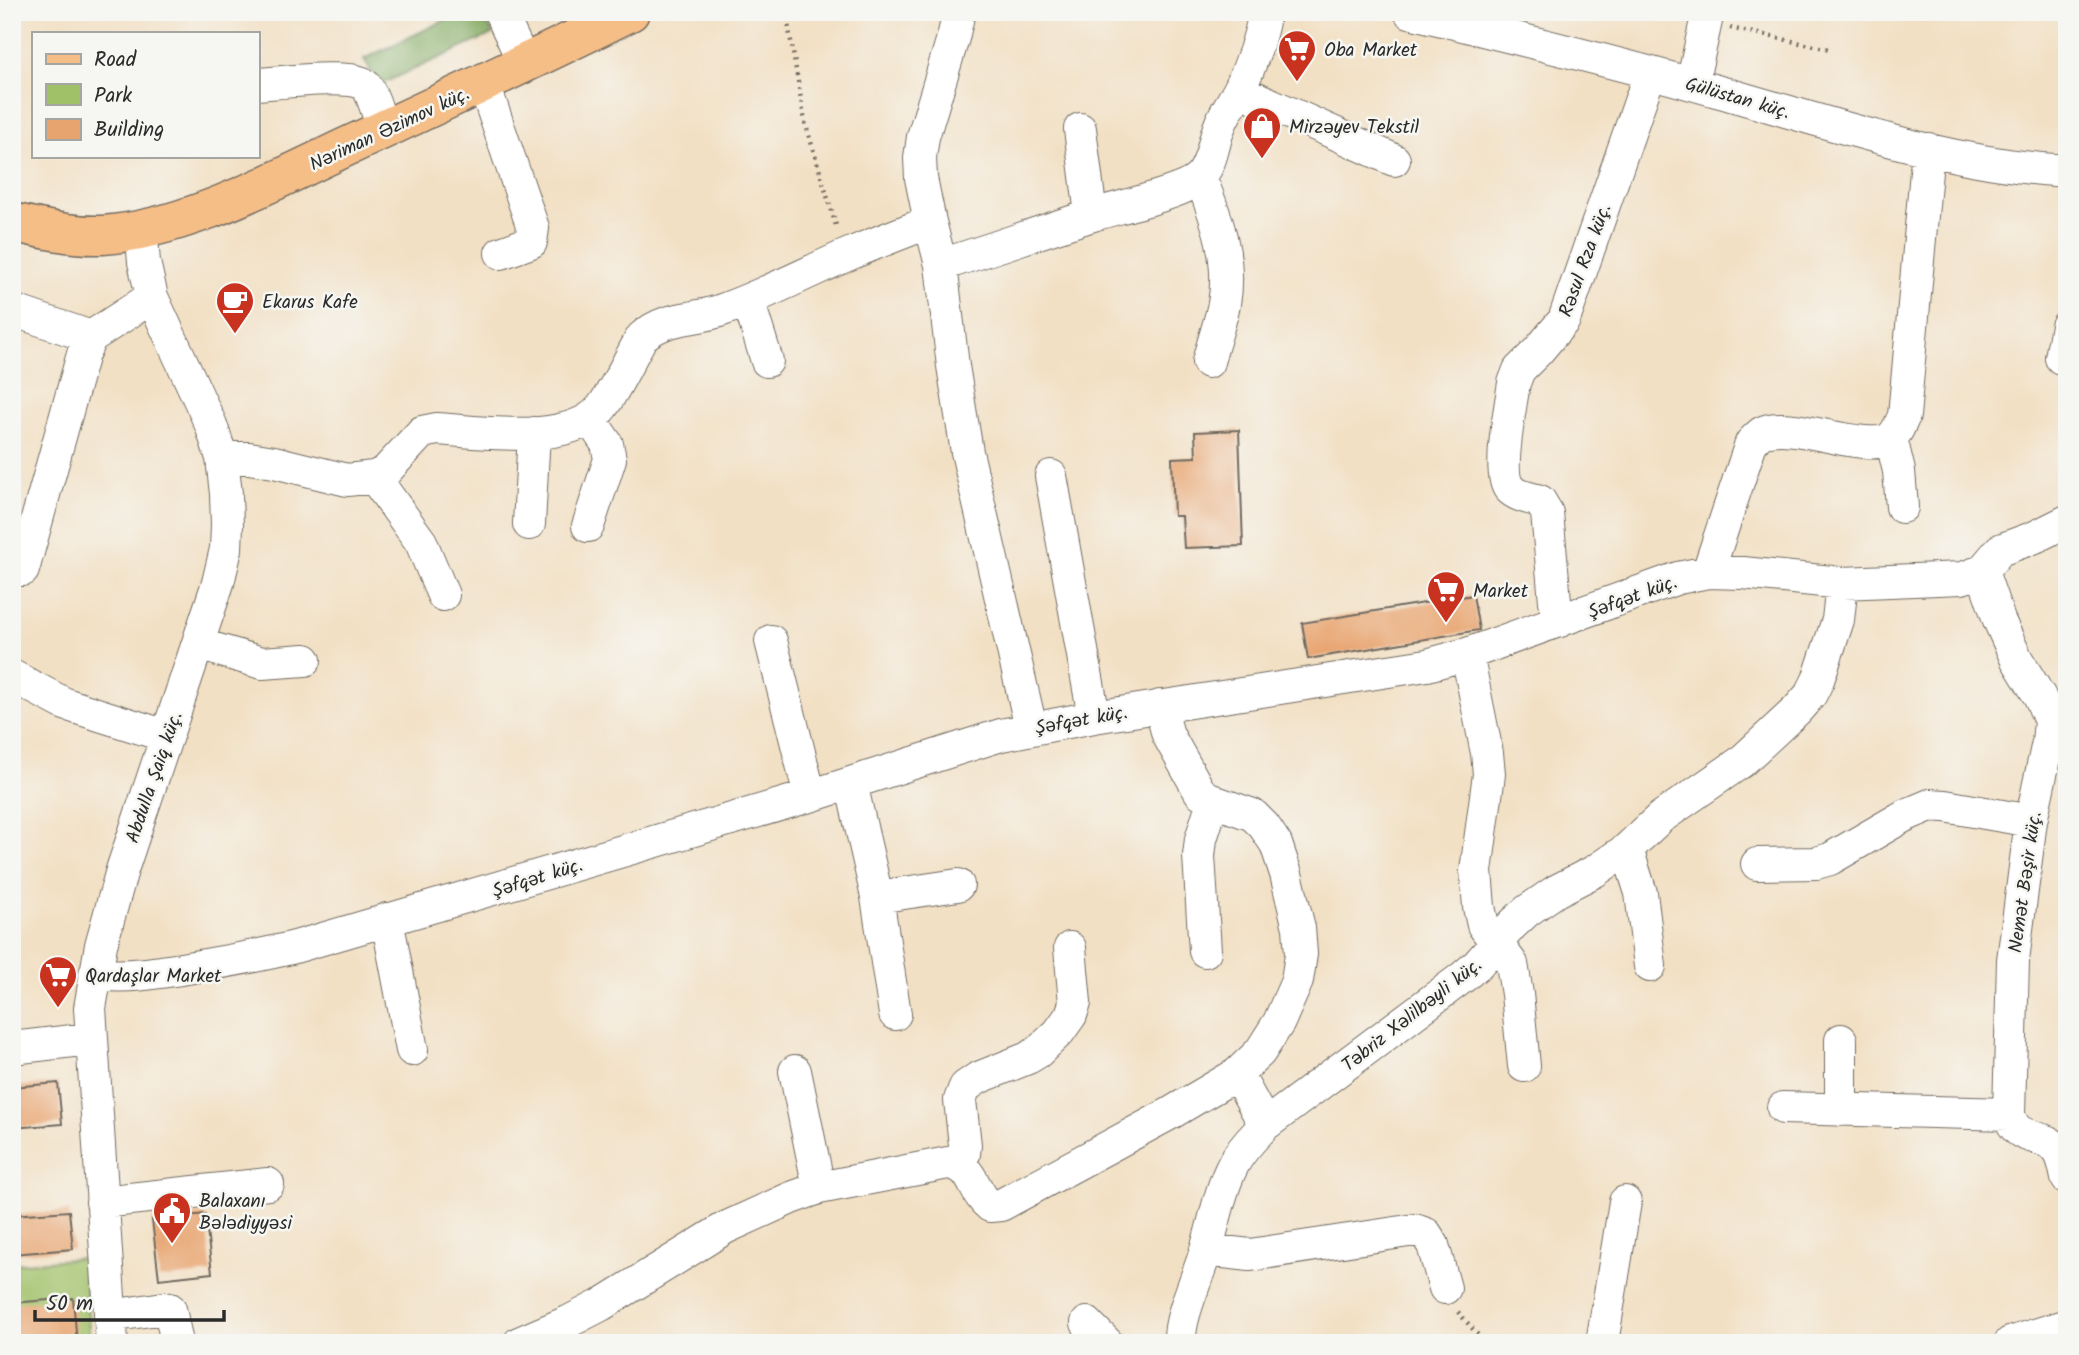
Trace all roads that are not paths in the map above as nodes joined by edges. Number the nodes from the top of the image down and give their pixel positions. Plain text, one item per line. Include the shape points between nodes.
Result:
1 (500, 12) edge
2 (630, 12) edge
3 (959, 12) edge
4 (1265, 12) edge
5 (1410, 12) edge
6 (1707, 18) edge
7 (524, 65) junction
8 (1650, 73) junction
9 (259, 84) edge
10 (484, 84) junction
11 (1692, 84) junction
12 (1239, 90) junction
13 (1080, 128) dead end
14 (383, 130) junction
15 (1928, 149) junction
16 (1394, 160) dead end
17 (2067, 171) edge
18 (1200, 177) junction
19 (1091, 215) junction
20 (12, 222) edge
21 (930, 222) junction
22 (141, 228) junction
23 (501, 253) dead end
24 (941, 265) junction
25 (152, 297) junction
26 (748, 300) junction
27 (12, 310) edge
28 (2067, 326) edge
29 (92, 337) junction
30 (2061, 358) dead end
31 (767, 361) dead end
32 (1208, 362) dead end
33 (590, 419) junction
34 (534, 433) junction
35 (1891, 438) junction
36 (222, 458) junction
37 (1051, 476) dead end
38 (374, 477) junction
39 (1902, 508) dead end
40 (2067, 521) edge
41 (529, 524) dead end
42 (588, 526) dead end
43 (23, 570) dead end
44 (1982, 571) junction
45 (1708, 572) junction
46 (1842, 583) junction
47 (443, 595) dead end
48 (1560, 621) junction
49 (771, 641) dead end
50 (198, 644) junction
51 (1467, 654) junction
52 (305, 660) dead end
53 (12, 676) edge
54 (1160, 706) junction
55 (1094, 717) junction
56 (1031, 728) junction
57 (166, 736) junction
58 (851, 783) junction
59 (810, 796) junction
60 (1213, 801) junction
61 (2031, 821) junction
62 (1627, 849) junction
63 (1757, 864) dead end
64 (958, 885) dead end
65 (877, 897) junction
66 (387, 919) junction
67 (1496, 943) junction
68 (1070, 948) dead end
69 (1205, 951) dead end
70 (1650, 966) dead end
71 (94, 974) junction
72 (895, 1014) dead end
73 (90, 1039) junction
74 (1841, 1040) dead end
75 (12, 1048) edge
76 (412, 1050) dead end
77 (1524, 1066) dead end
78 (795, 1071) dead end
79 (1237, 1074) junction
80 (1783, 1108) dead end
81 (1841, 1110) junction
82 (2010, 1114) junction
83 (1265, 1125) junction
84 (958, 1164) junction
85 (2067, 1178) edge
86 (268, 1184) dead end
87 (819, 1188) junction
88 (102, 1202) junction
89 (1625, 1202) dead end
90 (1206, 1250) junction
91 (1445, 1288) road end
92 (2067, 1325) edge
93 (111, 1330) edge
94 (571, 1333) edge
95 (1176, 1341) edge
96 (177, 1343) edge
97 (519, 1343) edge
98 (1602, 1343) edge
99 (2010, 1343) edge

1 - 7 street
2 - 7 main road, Nəriman Əzimov küç.
3 - 21 street via 920,158
4 - 12 street via 1257,49
5 - 8 street, Gülüstan küç.
6 - 11 street
7 - 10 main road, Nəriman Əzimov küç.
8 - 11 street, Gülüstan küç.
8 - 48 street, Rəsul Rza küç. via 1563,320 1519,370 1514,383 1503,469 1508,487 1540,501 1546,513
9 - 14 street via 345,78 362,82
10 - 14 main road, Nəriman Əzimov küç.
10 - 23 street via 533,228 531,242
11 - 15 street, Gülüstan küç.
12 - 16 street
12 - 18 street
13 - 19 street
14 - 22 main road, Nəriman Əzimov küç. via 242,196 181,219
15 - 17 street, Gülüstan küç.
15 - 35 street via 1904,416
18 - 19 street via 1189,185
18 - 32 street via 1214,211 1227,268 1224,304
19 - 24 street
20 - 22 main road, Nəriman Əzimov küç. via 102,235
21 - 24 street
21 - 26 street
22 - 25 street, Abdulla Şaiq küç.
24 - 56 street via 967,452
25 - 29 street
25 - 36 street, Abdulla Şaiq küç.
26 - 31 street
26 - 33 street via 652,328
27 - 29 street
28 - 30 street
29 - 43 street via 83,354
33 - 34 street via 571,428
33 - 42 street via 607,444 610,459
34 - 38 street via 422,432 385,472
34 - 41 street
35 - 39 street
35 - 45 street via 1873,442 1783,430 1763,432 1751,443
36 - 38 street via 274,462 347,480
36 - 50 street, Abdulla Şaiq küç. via 226,549
37 - 55 street
38 - 47 street via 421,542
40 - 44 street via 2000,550
44 - 46 street, Şəfqət küç. via 1962,578
44 - 61 street, Nemət Bəşir küç. via 1999,620 2050,721
45 - 46 street, Şəfqət küç.
45 - 48 street, Şəfqət küç. via 1678,578
46 - 62 street, Təbriz Xəlilbəyli küç. via 1838,620 1811,694 1741,762 1660,818
48 - 51 street, Şəfqət küç.
49 - 59 street
50 - 52 street via 262,663
50 - 57 street, Abdulla Şaiq küç.
51 - 54 street, Şəfqət küç. via 1371,675
51 - 67 street via 1489,774 1476,871 1479,907 1483,925
53 - 57 street via 65,704
54 - 55 street, Şəfqət küç.
54 - 60 street via 1168,735 1200,792
55 - 56 street, Şəfqət küç.
56 - 58 street, Şəfqət küç.
57 - 71 street, Abdulla Şaiq küç.
58 - 59 street, Şəfqət küç.
58 - 65 street
59 - 66 street, Şəfqət küç.
60 - 69 street via 1199,856
60 - 79 street via 1253,815 1264,826 1276,844 1299,928 1301,954 1289,1002 1260,1052
61 - 63 street via 1930,805 1830,859
61 - 82 street, Nemət Bəşir küç. via 2013,960
62 - 67 street, Təbriz Xəlilbəyli küç. via 1527,911
62 - 70 street via 1641,893
64 - 65 street
65 - 72 street
66 - 71 street, Şəfqət küç. via 249,958 118,977
66 - 76 street
67 - 77 street via 1512,964
67 - 83 street, Təbriz Xəlilbəyli küç. via 1463,977
68 - 84 street via 1075,1003 1071,1015 1038,1052 965,1087 960,1100 965,1145
71 - 73 street, Abdulla Şaiq küç.
73 - 75 street
73 - 88 street, Abdulla Şaiq küç.
74 - 81 street
78 - 87 street
79 - 83 street
79 - 84 street via 1001,1205 990,1206 982,1199 967,1170
80 - 81 street
81 - 82 street
82 - 85 street via 2018,1131 2050,1142 2058,1150
83 - 90 street, Təbriz Xəlilbəyli küç. via 1233,1166
84 - 87 street
86 - 88 street
87 - 94 street via 725,1228 601,1305
88 - 93 street, Abdulla Şaiq küç.
89 - 98 street
90 - 91 street via 1250,1255 1415,1230 1426,1234 1433,1245
90 - 95 street, Təbriz Xəlilbəyli küç.
92 - 99 street
93 - 96 street via 170,1309
94 - 97 street

